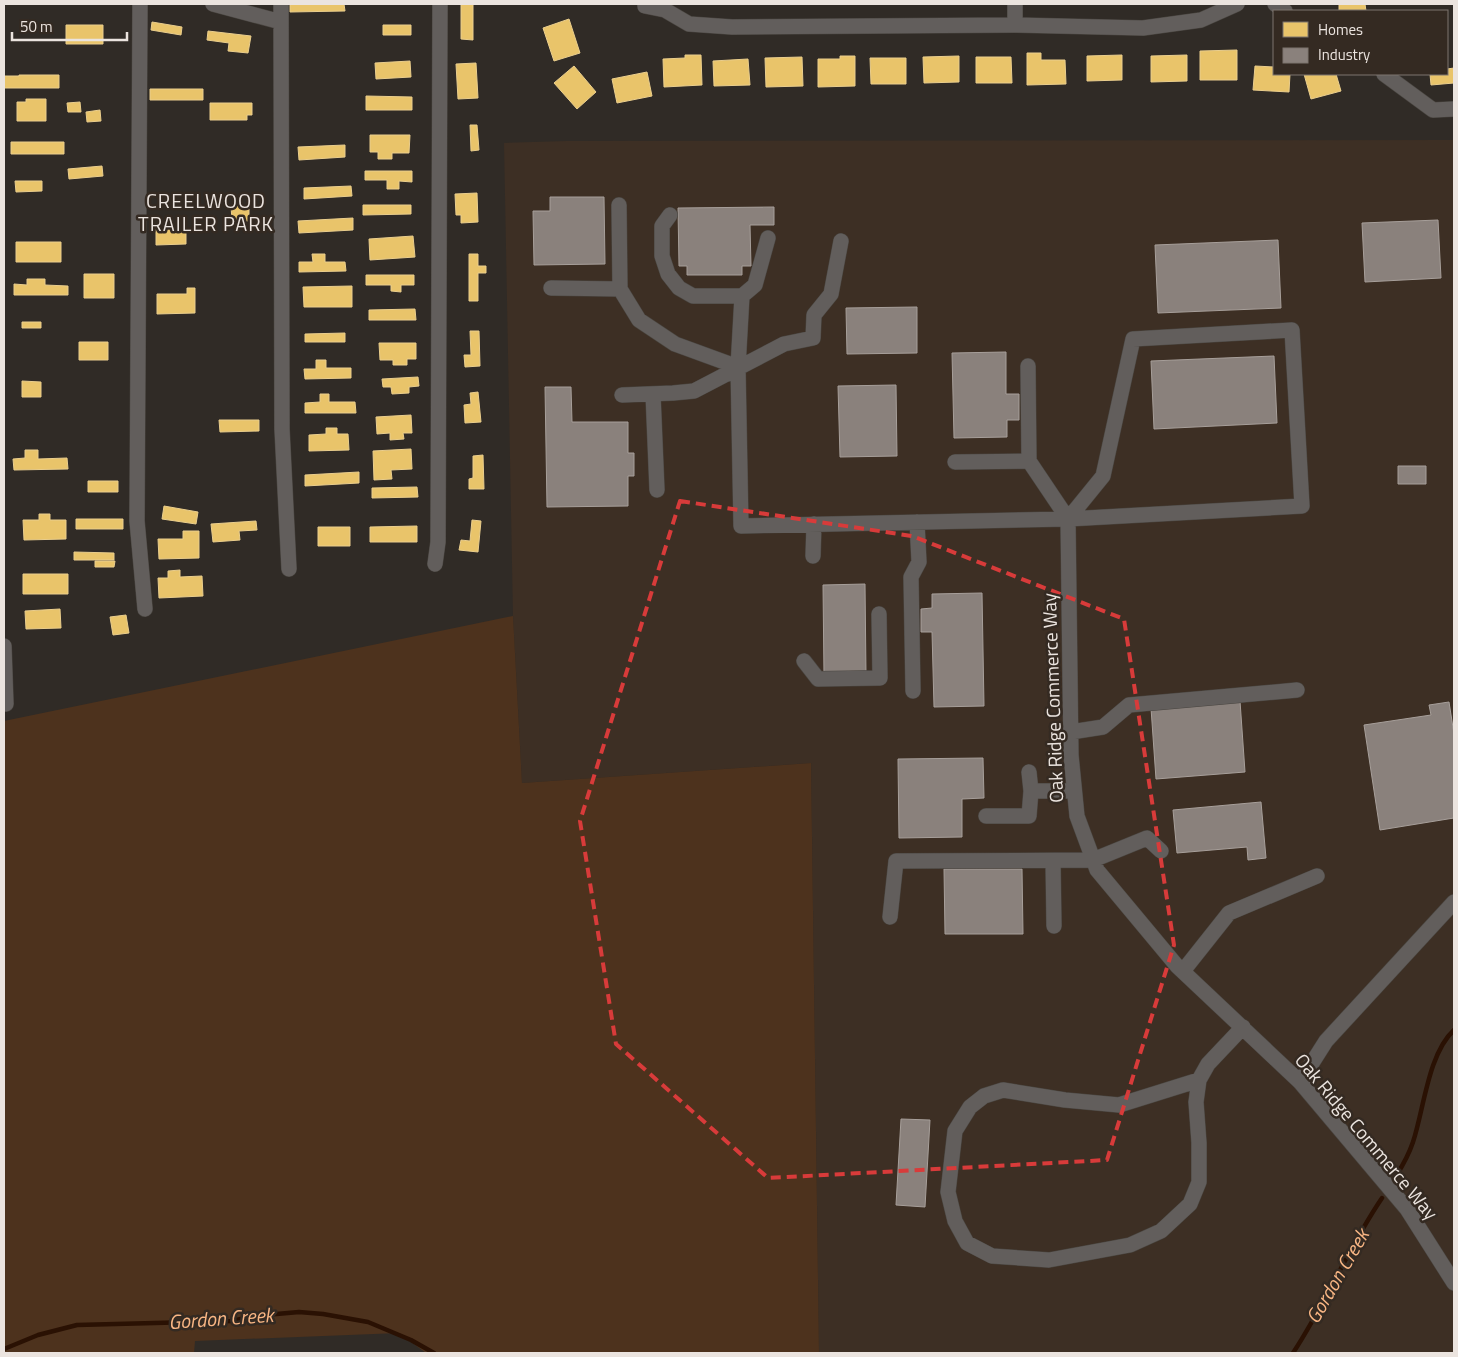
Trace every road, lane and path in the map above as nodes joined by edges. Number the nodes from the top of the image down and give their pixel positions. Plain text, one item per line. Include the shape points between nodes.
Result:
1 (140, 4) edge
2 (213, 4) edge
3 (281, 4) edge
4 (440, 4) edge
5 (645, 4) edge
6 (1015, 4) edge
7 (1237, 4) edge
8 (281, 22) junction
9 (1015, 25) junction
10 (1385, 75) edge
11 (1454, 109) edge
12 (619, 205) dead end
13 (670, 215) dead end
14 (768, 238) dead end
15 (841, 241) dead end
16 (551, 288) dead end
17 (620, 289) junction
18 (742, 296) junction
19 (1028, 366) dead end
20 (738, 367) junction
21 (653, 394) junction
22 (622, 395) dead end
23 (1029, 461) junction
24 (955, 462) dead end
25 (657, 490) dead end
26 (1068, 519) junction
27 (917, 522) junction
28 (814, 524) junction
29 (813, 556) dead end
30 (436, 564) dead end
31 (289, 569) dead end
32 (144, 609) dead end
33 (879, 614) dead end
34 (4, 646) edge
35 (804, 661) dead end
36 (1297, 690) dead end
37 (913, 691) dead end
38 (6, 704) dead end
39 (1071, 732) junction
40 (1029, 772) dead end
41 (1031, 791) junction
42 (1074, 791) junction
43 (986, 816) dead end
44 (1161, 851) dead end
45 (1052, 860) junction
46 (1093, 860) junction
47 (1317, 876) dead end
48 (1454, 902) edge
49 (890, 917) dead end
50 (1054, 926) dead end
51 (1183, 971) junction
52 (1243, 1027) junction
53 (1199, 1080) junction
54 (1300, 1082) junction
55 (1454, 1283) edge

1 - 32 street via 137,521
2 - 8 street
3 - 8 street
4 - 30 street
5 - 9 street via 665,10 689,24 732,28
6 - 9 street
7 - 9 street via 1201,20 1142,28
8 - 31 street via 282,429
10 - 11 street via 1432,110
12 - 17 street
13 - 18 street via 662,226 662,256 668,274 679,288 693,296
14 - 18 street via 755,285
15 - 20 street via 831,294 814,316 813,338 784,344
16 - 17 street
17 - 20 street via 639,320 675,344
18 - 20 street
19 - 23 street
20 - 21 street via 694,391
20 - 28 street via 741,526
21 - 22 street
21 - 25 street
23 - 24 street
23 - 26 street
26 - 26 street via 1302,506 1292,330 1133,339 1103,476
26 - 27 street
26 - 39 street, Oak Ridge Commerce Way
27 - 28 street
27 - 37 street via 919,562 911,577
28 - 29 street
33 - 35 street via 880,678 818,679
34 - 38 street
36 - 39 street via 1129,705 1103,727
39 - 42 street, Oak Ridge Commerce Way
40 - 41 street
41 - 42 street
41 - 43 street via 1029,816
42 - 46 street, Oak Ridge Commerce Way via 1077,816
44 - 46 street via 1147,838
45 - 46 street
45 - 49 street via 896,861
45 - 50 street
46 - 51 street, Oak Ridge Commerce Way via 1097,870
47 - 51 street via 1229,913
48 - 54 street via 1326,1041
51 - 52 street, Oak Ridge Commerce Way
52 - 53 street via 1208,1064
52 - 54 street, Oak Ridge Commerce Way
53 - 53 street via 1196,1102 1199,1182 1190,1204 1161,1231 1130,1245 1049,1260 992,1256 967,1243 954,1221 948,1192 956,1131 970,1107 984,1096 1003,1090 1119,1105
54 - 55 street, Oak Ridge Commerce Way via 1407,1209

